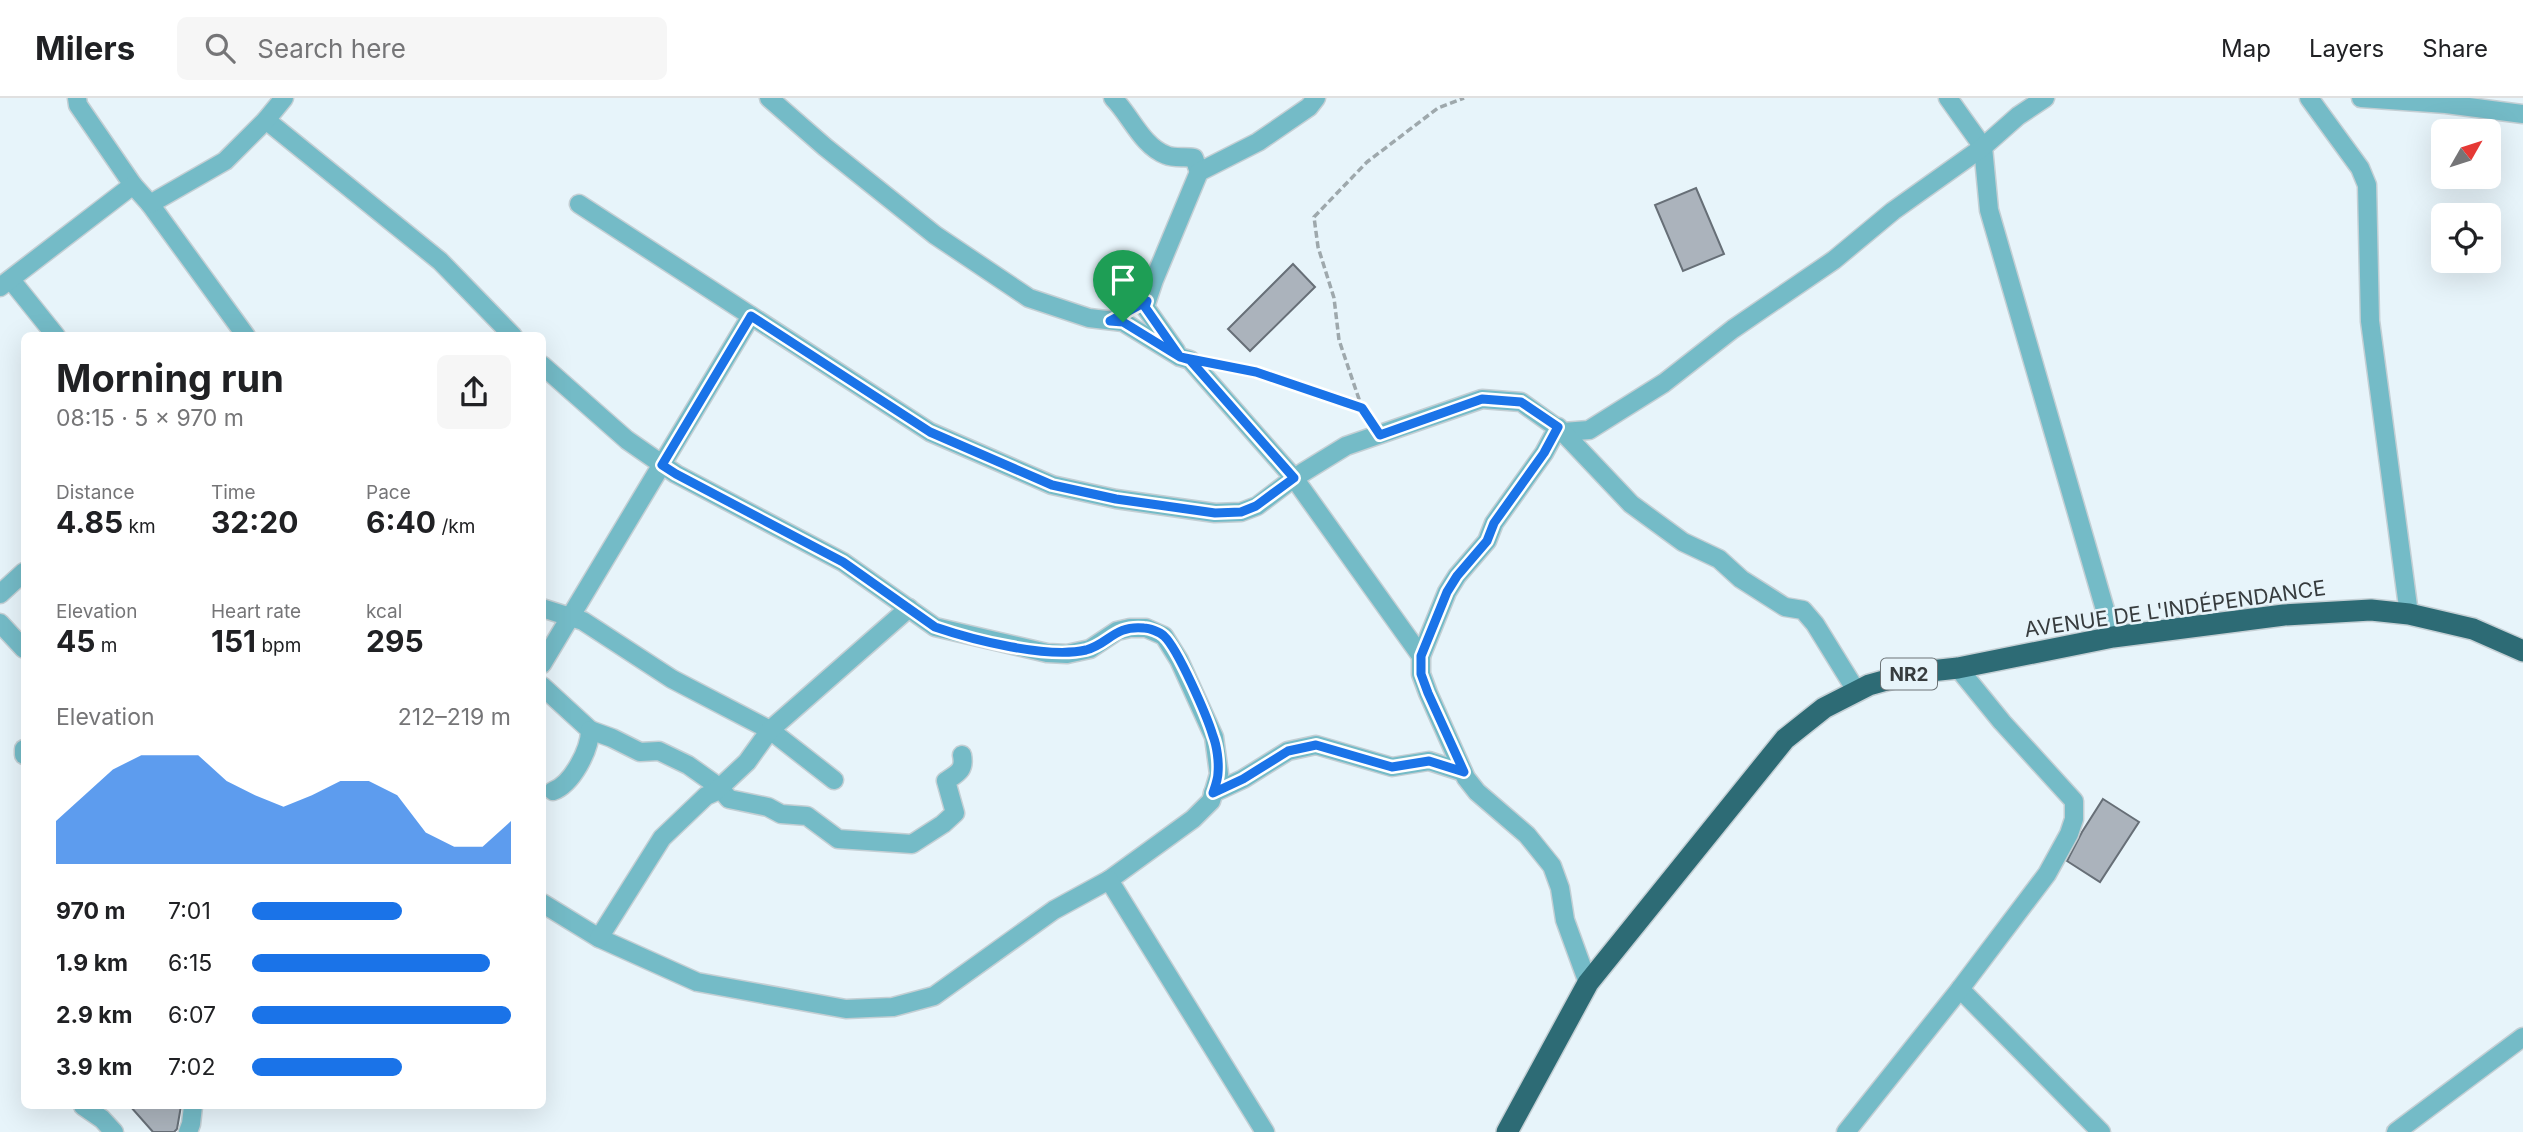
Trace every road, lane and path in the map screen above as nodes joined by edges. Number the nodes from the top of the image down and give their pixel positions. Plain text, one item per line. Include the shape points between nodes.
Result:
1 (77, 98) edge
2 (284, 98) edge
3 (769, 98) edge
4 (1113, 98) edge
5 (1316, 98) edge
6 (1464, 98) edge
7 (1948, 98) edge
8 (2045, 98) edge
9 (2309, 98) edge
10 (2361, 98) edge
11 (2523, 114) edge
12 (266, 120) junction
13 (1983, 147) junction
14 (1199, 172) junction
15 (133, 185) junction
16 (150, 204) junction
17 (579, 204) dead end
18 (6, 283) edge
19 (1147, 301) junction
20 (751, 316) junction
21 (1110, 321) junction
22 (52, 332) edge
23 (243, 332) edge
24 (509, 332) edge
25 (1185, 358) junction
26 (546, 369) edge
27 (1362, 408) junction
28 (1558, 427) junction
29 (1380, 435) junction
30 (662, 465) junction
31 (1294, 478) junction
32 (21, 575) edge
33 (0, 594) edge
34 (909, 608) junction
35 (546, 609) edge
36 (2409, 614) junction
37 (570, 617) junction
38 (0, 623) edge
39 (2113, 637) junction
40 (21, 646) edge
41 (2523, 651) edge
42 (1421, 656) junction
43 (546, 657) edge
44 (1958, 668) junction
45 (546, 690) edge
46 (1857, 692) junction
47 (590, 730) junction
48 (770, 730) junction
49 (962, 755) dead end
50 (1464, 772) junction
51 (834, 780) dead end
52 (719, 787) junction
53 (553, 791) dead end
54 (1213, 793) junction
55 (1109, 880) junction
56 (546, 905) edge
57 (563, 915) junction
58 (546, 919) edge
59 (599, 938) junction
60 (1588, 983) junction
61 (1960, 989) junction
62 (2523, 1037) edge
63 (87, 1109) edge
64 (193, 1109) edge
65 (114, 1132) edge
66 (188, 1132) edge
67 (1265, 1132) edge
68 (1507, 1132) edge
69 (1846, 1132) edge
70 (2101, 1132) edge
71 (2396, 1132) edge

1 - 15 street
2 - 12 street
3 - 21 street via 935,235 1029,298
4 - 14 street via 1152,146 1170,157 1194,158
5 - 14 street via 1258,142
6 - 27 path via 1438,108 1367,162 1314,217 1339,340
7 - 13 street
8 - 13 street
9 - 36 street via 2360,168 2367,185 2370,321
10 - 11 street
12 - 16 street via 225,161
12 - 24 street via 440,261
13 - 28 street via 1664,383 1589,430 1563,432
13 - 39 street via 1989,210
14 - 19 street
15 - 16 street
15 - 18 street
16 - 23 street
17 - 20 street
18 - 22 street
19 - 21 street
19 - 25 street via 1145,307
20 - 30 street
20 - 31 street via 930,432 1052,485 1215,513 1256,506
21 - 25 street via 1123,322
25 - 27 path via 1256,372
25 - 31 street
26 - 30 street
27 - 29 path
28 - 29 street via 1521,402 1482,399
28 - 42 street via 1494,523 1487,541 1447,592
28 - 46 street via 1642,512 1785,607 1803,610
29 - 31 street via 1346,446
30 - 34 street via 843,562
30 - 37 street
31 - 42 street
32 - 33 street
34 - 48 street
34 - 54 street via 935,627 1047,653 1090,649 1130,628 1146,628 1164,636 1214,737 1219,774
35 - 37 street
36 - 39 highway, AVENUE DE L'INDÉPENDANCE / NR2 via 2371,610 2284,615
36 - 41 highway, AVENUE DE L'INDÉPENDANCE / NR2 via 2473,629
37 - 43 street
37 - 48 street
38 - 40 street
39 - 44 highway, AVENUE DE L'INDÉPENDANCE / NR2
42 - 50 street via 1428,693
44 - 46 highway, AVENUE DE L'INDÉPENDANCE / NR2 via 1912,673
44 - 61 street via 2074,801 2074,819 2047,874
45 - 47 street
46 - 60 highway, AVENUE DE L'INDÉPENDANCE / NR2 via 1824,708 1784,739
47 - 52 street via 640,752 659,751
47 - 53 street via 590,744 582,759 561,788
48 - 51 street
48 - 52 street via 747,762
49 - 52 street via 960,772 946,781 955,813 912,844 838,839 807,816 729,799
50 - 54 street via 1429,761 1392,767 1316,745 1288,751
50 - 60 street via 1477,792 1527,835 1552,866
52 - 59 street via 662,838
54 - 55 street via 1193,819
55 - 59 street via 1054,910 934,996 893,1007 846,1009 697,982
55 - 67 street
56 - 57 street
57 - 58 street
57 - 59 street
60 - 68 highway, AVENUE DE L'INDÉPENDANCE / NR2
61 - 69 street
61 - 70 street
62 - 71 street
63 - 65 street
64 - 66 street

